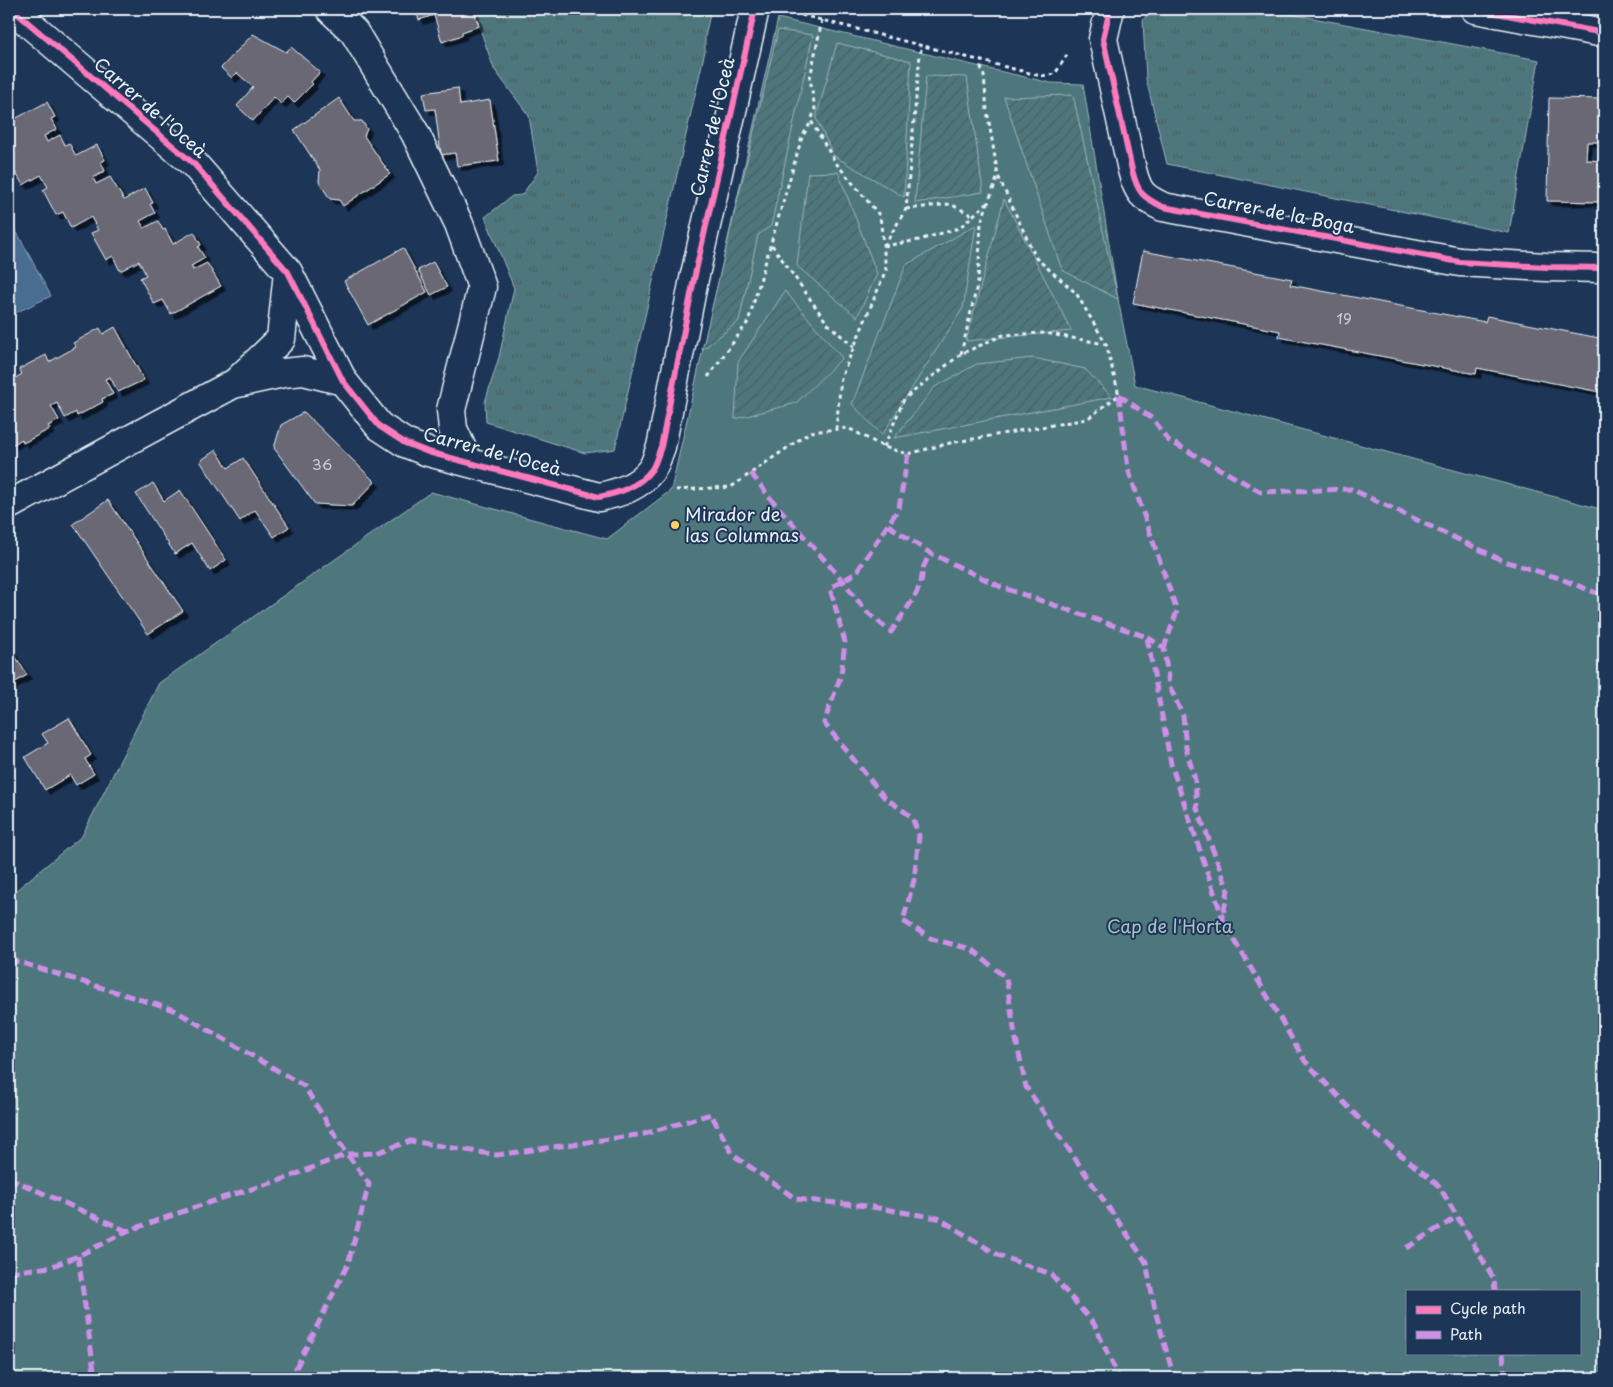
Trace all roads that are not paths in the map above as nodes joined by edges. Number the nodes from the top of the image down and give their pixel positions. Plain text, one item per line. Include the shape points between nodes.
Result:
1 (12, 9) edge
2 (330, 9) edge
3 (755, 9) edge
4 (1110, 9) edge
5 (1475, 9) edge
6 (1604, 33) edge
7 (1604, 268) edge
8 (288, 272) junction
9 (344, 381) junction
10 (233, 384) junction
11 (468, 462) junction
12 (9, 504) edge

1 - 8 street, Carrer de l'Oceà via 194,164
2 - 11 street via 354,32 415,133 459,224 482,287 451,410 453,429
3 - 11 street, Carrer de l'Oceà via 694,279 661,447 652,469 625,491 599,497
4 - 7 street, Carrer de la Boga via 1103,39 1132,170 1138,189 1146,199 1163,207 1460,262
5 - 6 street
8 - 9 street, Carrer de l'Oceà
8 - 10 street via 281,339
9 - 10 street via 303,371
9 - 11 street, Carrer de l'Oceà via 379,426 405,443
10 - 12 street

